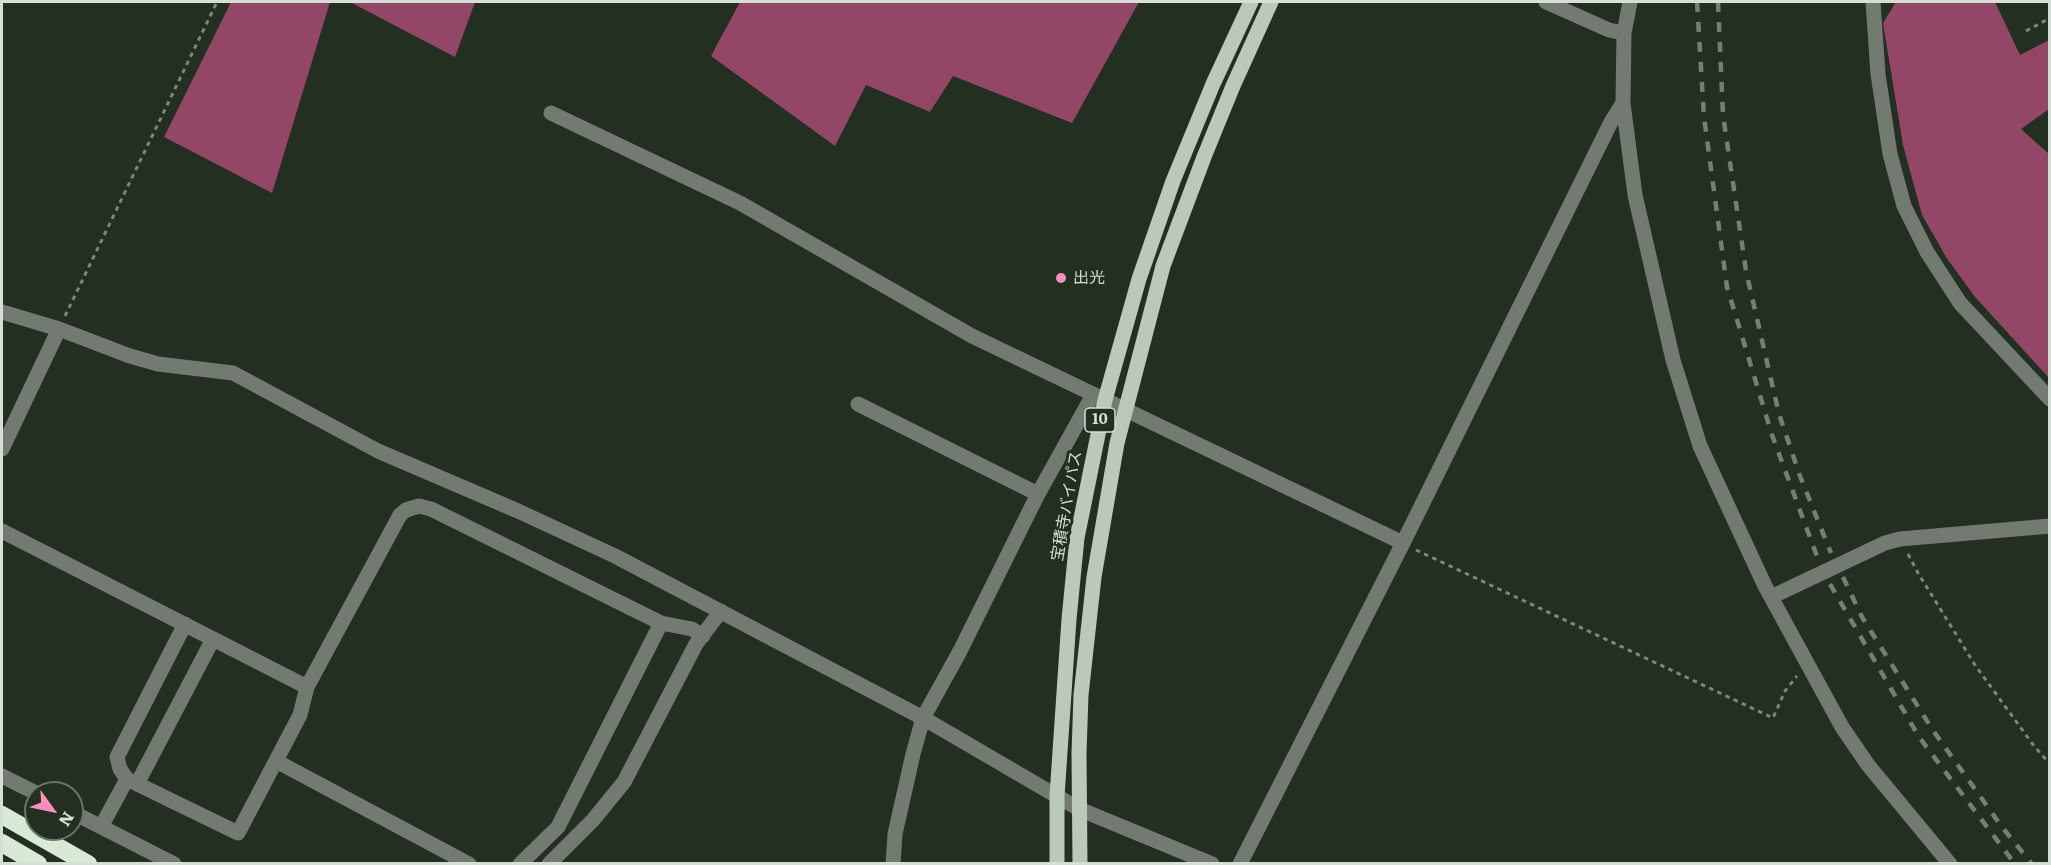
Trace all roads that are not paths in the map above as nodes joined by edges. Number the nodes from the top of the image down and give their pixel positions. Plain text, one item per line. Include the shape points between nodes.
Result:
1 (1251, 2) edge
2 (1271, 2) edge
3 (1546, 2) edge
4 (1629, 2) edge
5 (1873, 2) edge
6 (1624, 33) junction
7 (1623, 103) junction
8 (551, 113) dead end
9 (2, 312) edge
10 (59, 329) junction
11 (1099, 398) junction
12 (2049, 399) edge
13 (858, 404) dead end
14 (1125, 409) junction
15 (2, 449) edge
16 (1038, 494) junction
17 (2049, 526) edge
18 (2, 531) edge
19 (1403, 543) junction
20 (1772, 597) junction
21 (721, 611) junction
22 (661, 623) junction
23 (185, 624) junction
24 (703, 636) junction
25 (213, 639) junction
26 (307, 687) junction
27 (923, 718) junction
28 (276, 761) junction
29 (2, 776) edge
30 (132, 782) junction
31 (24, 787) edge
32 (1057, 796) junction
33 (1079, 809) junction
34 (2, 815) edge
35 (84, 818) edge
36 (101, 827) junction
37 (2, 843) edge
38 (38, 864) edge
39 (88, 864) edge
40 (174, 864) edge
41 (469, 864) edge
42 (520, 864) edge
43 (549, 864) edge
44 (893, 864) edge
45 (1058, 864) edge
46 (1080, 864) edge
47 (1212, 864) edge
48 (1240, 864) edge
49 (1950, 864) edge

1 - 11 main road, 宝積寺バイパス / 10 via 1173,181
2 - 14 main road, 10 via 1208,147 1163,266
3 - 6 street
4 - 6 street
5 - 12 street via 1888,143 1904,206 1927,252 1960,303
6 - 7 street
7 - 19 street
7 - 20 street via 1635,195 1673,360 1700,446
8 - 11 street via 741,203 972,336
9 - 10 street
10 - 15 street
10 - 21 street via 158,364 233,373 378,451 519,511
11 - 14 street
11 - 16 street
11 - 32 main road, 宝積寺バイパス / 10 via 1077,538
13 - 16 street
14 - 19 street
14 - 33 main road, 10 via 1094,577 1082,695
16 - 27 street
17 - 20 street via 1900,539
18 - 23 street
19 - 48 street
20 - 49 street via 1842,727 1868,765
21 - 24 street
21 - 27 street
22 - 24 street
22 - 26 street via 453,519 419,506 400,515
22 - 42 street via 558,827
23 - 25 street
23 - 30 street via 117,758 120,769
24 - 43 street via 624,782
25 - 26 street
25 - 30 street
26 - 28 street via 300,715
27 - 32 street
27 - 44 street via 895,834
28 - 30 street via 238,833
28 - 41 street
29 - 31 street
30 - 36 street
32 - 33 street
32 - 45 main road, 宝積寺バイパス / 10
33 - 46 main road, 10
33 - 47 street
34 - 39 highway
35 - 36 street
36 - 40 street
37 - 38 highway

